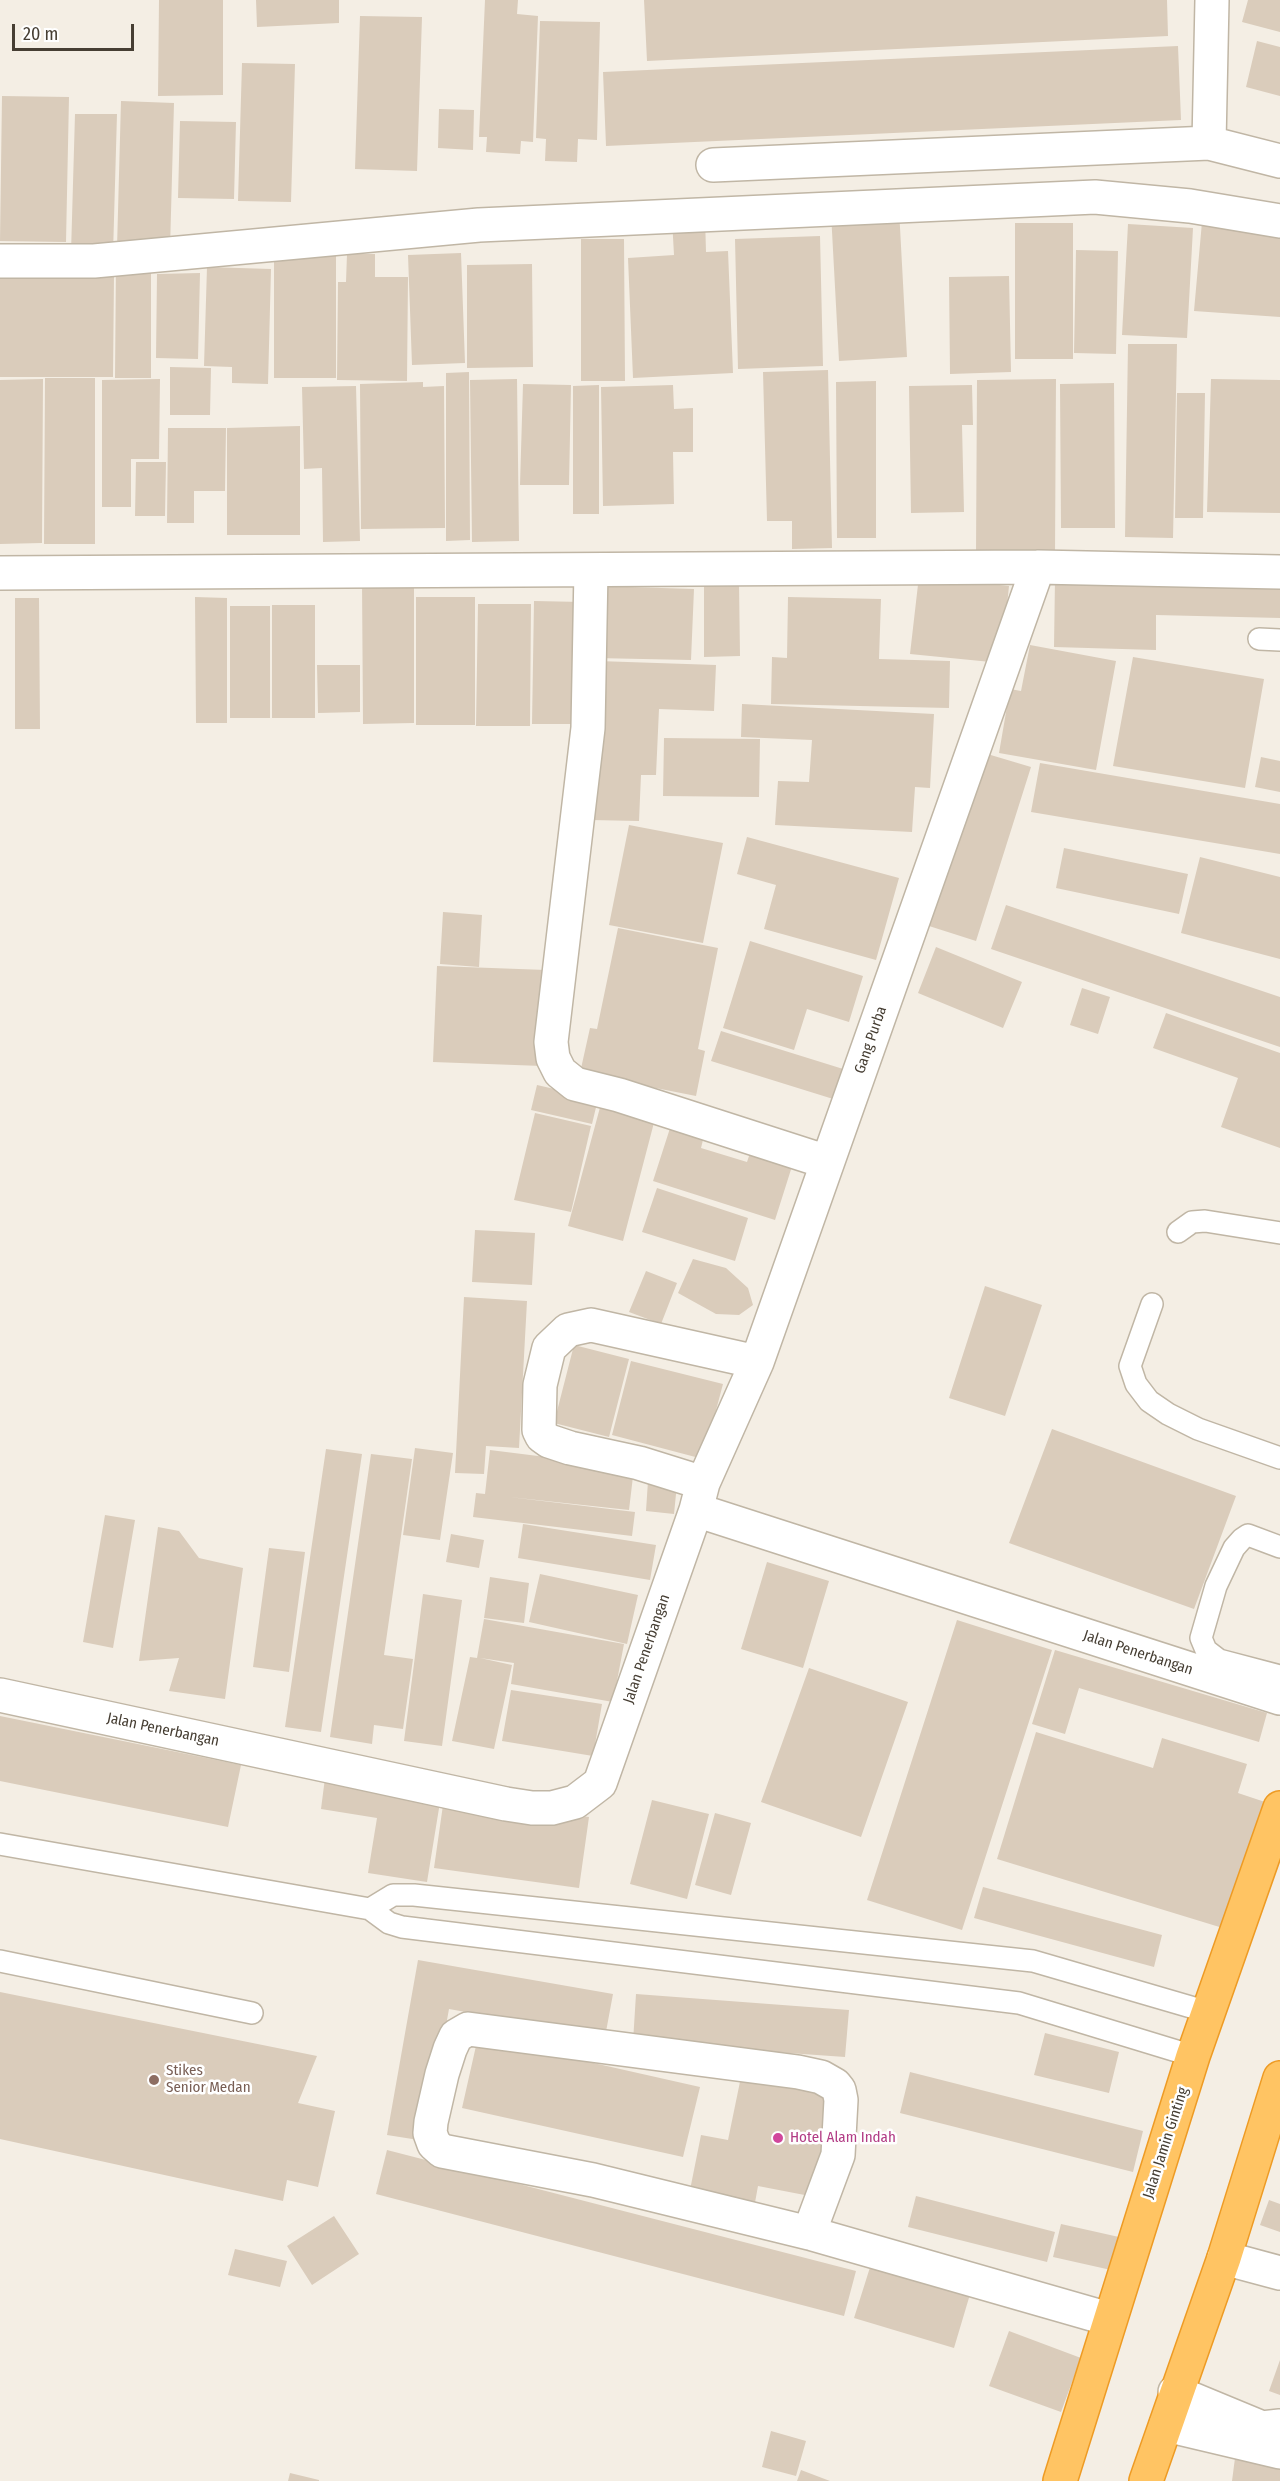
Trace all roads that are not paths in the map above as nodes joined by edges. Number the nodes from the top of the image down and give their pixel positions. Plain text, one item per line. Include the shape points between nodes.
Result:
1 (1212, 0) edge
2 (1209, 143) junction
3 (1280, 161) edge
4 (713, 165) dead end
5 (1280, 221) edge
6 (0, 261) edge
7 (1038, 567) junction
8 (591, 570) junction
9 (0, 573) edge
10 (1280, 573) edge
11 (1259, 639) dead end
12 (1280, 640) edge
13 (827, 1162) junction
14 (1178, 1232) dead end
15 (1280, 1233) edge
16 (1152, 1304) dead end
17 (757, 1362) junction
18 (1280, 1458) edge
19 (699, 1497) junction
20 (1280, 1547) edge
21 (1280, 1676) edge
22 (0, 1695) edge
23 (1280, 1698) edge
24 (1280, 1808) edge
25 (0, 1844) edge
26 (370, 1909) junction
27 (0, 1961) edge
28 (1208, 2012) junction
29 (252, 2013) dead end
30 (1193, 2056) junction
31 (1280, 2078) edge
32 (1272, 2125) edge
33 (809, 2233) junction
34 (1224, 2258) junction
35 (1280, 2272) edge
36 (1109, 2319) junction
37 (1175, 2392) junction
38 (1166, 2425) junction
39 (1280, 2426) edge
40 (1280, 2452) edge
41 (1060, 2481) edge
42 (1146, 2481) edge

1 - 2 street
2 - 3 street
2 - 4 street
5 - 6 street via 1190,206 1095,197 478,225 94,261
7 - 8 street
7 - 10 street
7 - 13 street, Gang Purba
8 - 9 street
8 - 13 street via 588,728 551,1042 553,1058 574,1084
11 - 12 lane
13 - 17 street, Gang Purba
14 - 15 lane via 1192,1222 1205,1221
16 - 18 lane via 1130,1366 1136,1384 1149,1401 1198,1430
17 - 19 street, Gang Purba
17 - 19 street via 591,1324 568,1330 549,1348 540,1385 538,1430 542,1436 570,1448 639,1463
19 - 22 street, Jalan Penerbangan via 600,1783 575,1803 552,1808 506,1804
19 - 23 street, Jalan Penerbangan
20 - 21 lane via 1248,1535 1234,1548 1216,1586 1201,1638 1206,1650 1219,1660
24 - 28 highway, Jalan Jamin Ginting
25 - 26 lane
26 - 28 lane via 393,1894 414,1895 1033,1961
26 - 30 lane via 402,1927 1019,2003
27 - 29 lane
28 - 30 highway, Jalan Jamin Ginting
30 - 36 highway, Jalan Jamin Ginting
31 - 32 highway
32 - 34 highway
33 - 33 street via 593,2180 442,2151 434,2144 431,2122 456,2036 468,2029 798,2072 835,2085 841,2110 838,2155
33 - 36 street
34 - 35 street
34 - 37 highway
36 - 41 highway, Jalan Jamin Ginting
37 - 38 highway
37 - 39 street via 1262,2428
38 - 40 street
38 - 42 highway

